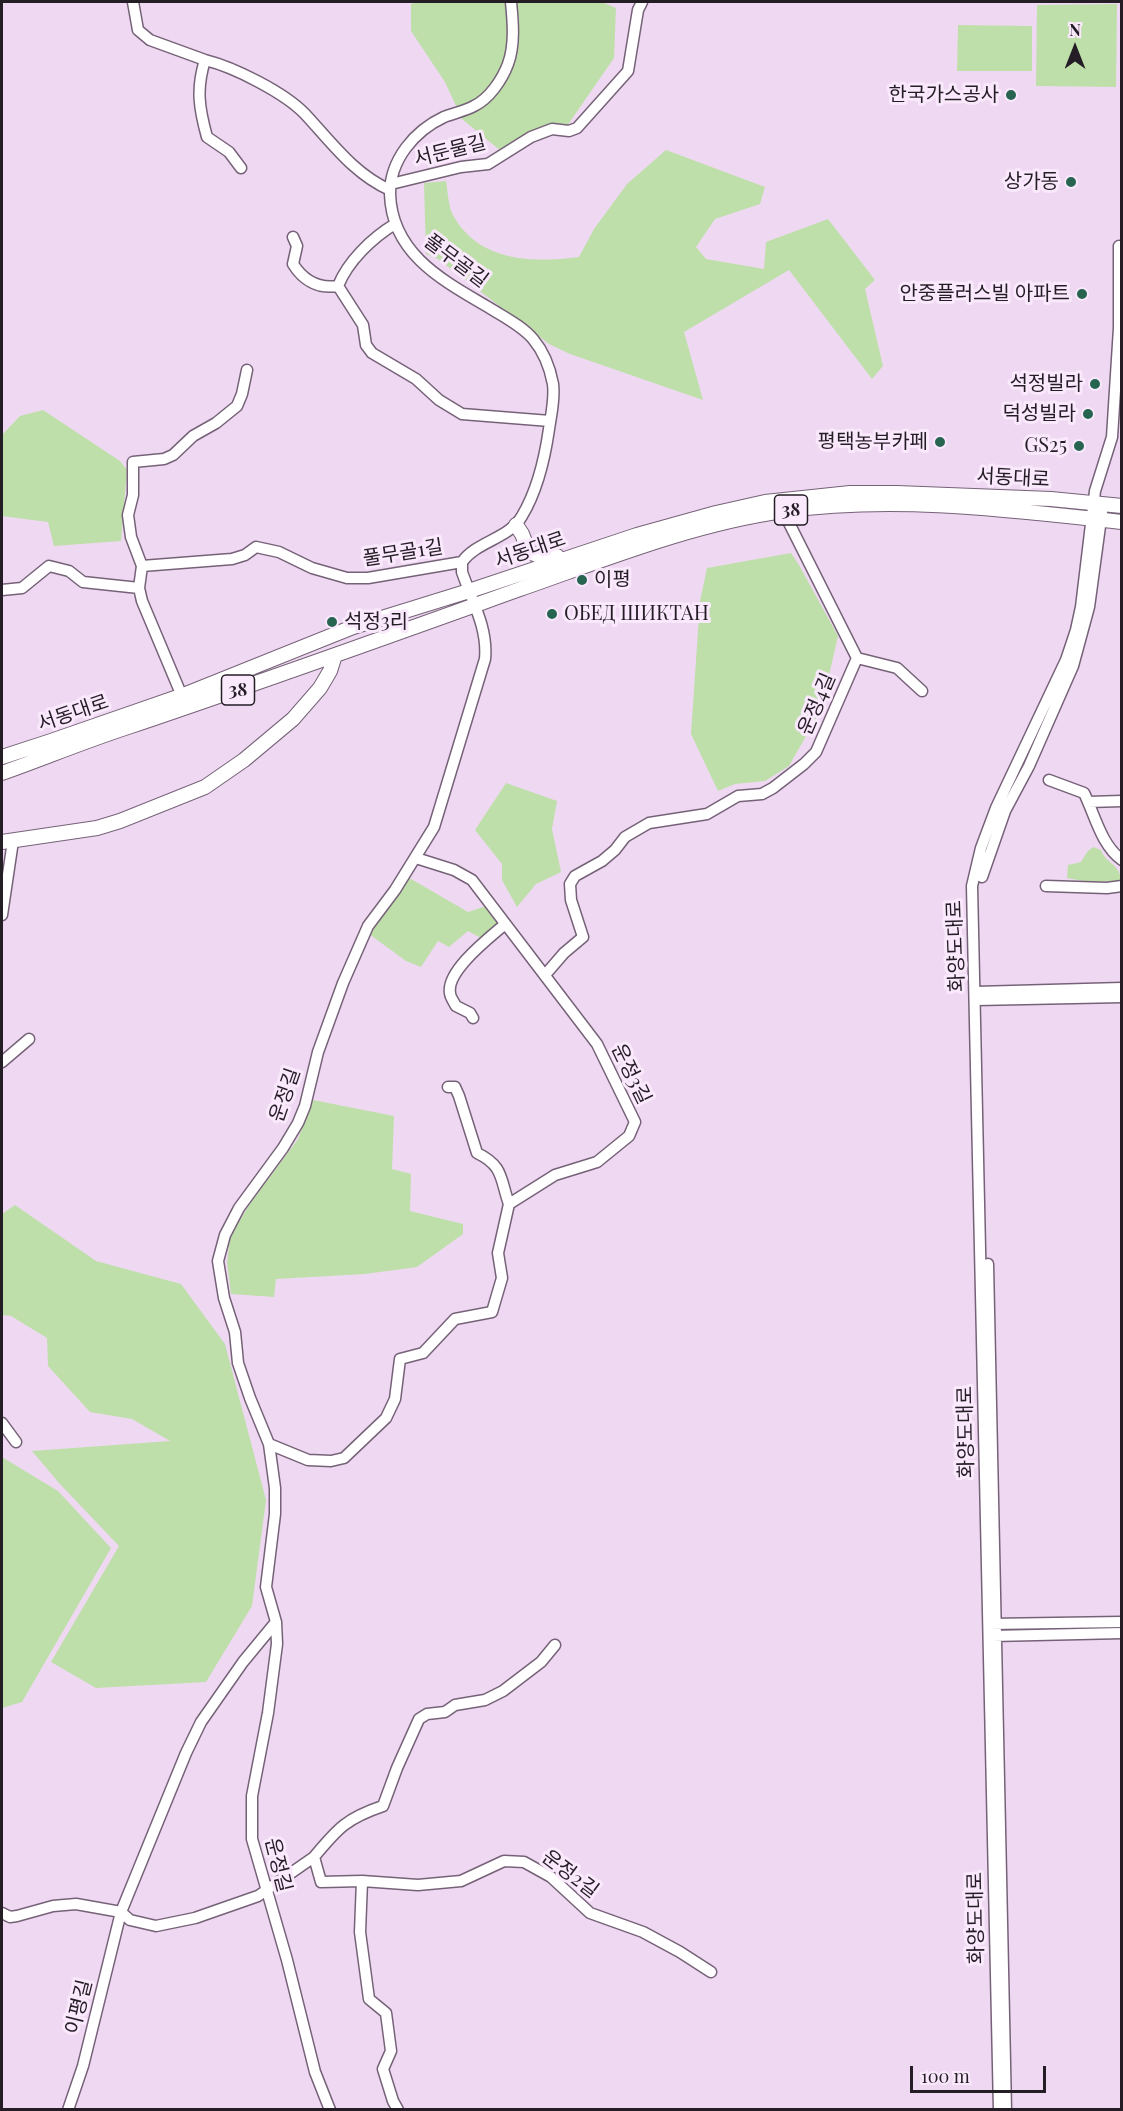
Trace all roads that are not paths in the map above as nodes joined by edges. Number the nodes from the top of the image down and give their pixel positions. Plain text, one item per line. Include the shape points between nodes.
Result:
1 (133, 2) edge
2 (512, 2) edge
3 (642, 2) edge
4 (205, 60) junction
5 (241, 168) dead end
6 (391, 187) junction
7 (395, 224) junction
8 (293, 237) dead end
9 (1119, 246) dead end
10 (338, 286) junction
11 (247, 370) dead end
12 (550, 421) junction
13 (1098, 504) junction
14 (1122, 506) edge
15 (783, 511) junction
16 (1097, 519) junction
17 (1122, 522) edge
18 (516, 525) junction
19 (568, 557) junction
20 (462, 562) junction
21 (142, 566) junction
22 (139, 588) junction
23 (2, 590) edge
24 (472, 598) junction
25 (335, 655) junction
26 (857, 658) junction
27 (921, 691) dead end
28 (184, 702) junction
29 (2, 757) edge
30 (2, 773) edge
31 (1049, 780) dead end
32 (1122, 801) edge
33 (1088, 802) junction
34 (7, 841) edge
35 (416, 858) junction
36 (1122, 860) edge
37 (1046, 886) dead end
38 (1122, 886) edge
39 (2, 915) edge
40 (504, 925) junction
41 (545, 975) junction
42 (1122, 988) edge
43 (979, 996) junction
44 (1122, 997) edge
45 (473, 1018) dead end
46 (29, 1039) dead end
47 (2, 1062) edge
48 (448, 1087) dead end
49 (509, 1204) junction
50 (2, 1424) edge
51 (16, 1442) dead end
52 (269, 1444) junction
53 (276, 1622) junction
54 (1122, 1622) edge
55 (992, 1630) junction
56 (1122, 1633) edge
57 (555, 1645) dead end
58 (314, 1857) junction
59 (362, 1881) junction
60 (266, 1892) junction
61 (120, 1912) junction
62 (2, 1913) edge
63 (711, 1972) dead end
64 (68, 2109) edge
65 (330, 2109) edge
66 (398, 2109) edge
67 (999, 2109) edge
68 (1006, 2109) edge

1 - 4 street via 138,30 150,40
2 - 6 street, 서둔물길 via 513,45 497,85 476,105 423,130 401,152
3 - 6 street, 서둔물길 via 628,71 577,128 552,129 531,137 488,164 461,167
4 - 5 street via 198,95 207,137 229,152
4 - 6 street via 242,74 288,99 345,159 378,185
6 - 7 street, 풀무골길
7 - 10 street via 384,230 344,271
7 - 12 street, 풀무골길 via 414,257 532,338 543,353 553,387
8 - 10 street via 297,246 293,264 299,273 317,286
9 - 13 street via 1119,328 1112,437 1095,491
10 - 12 street via 363,325 366,345 372,353 416,379 439,400 462,414
11 - 21 street via 237,406 216,423 164,459 133,462 133,495 128,515
12 - 18 street, 풀무골길 via 534,489
13 - 14 main road, 서동대로 / 38
13 - 16 street, 화양도대로
13 - 19 main road, 서동대로 / 38 via 897,493 808,497 716,513
15 - 16 main road, 서동대로 / 38 via 828,506 945,505
15 - 24 main road, 서동대로 / 38 via 732,520
15 - 26 street, 운정4길
16 - 17 main road, 서동대로 / 38
16 - 43 street, 화양도대로 via 1076,630 979,887
18 - 19 main road via 529,552 542,557
18 - 20 street, 풀무골길
19 - 24 main road, 서동대로 / 38
20 - 21 street, 풀무골1길 via 347,579 256,547 232,560
20 - 24 street
21 - 22 street
22 - 23 street via 83,582 69,572 49,566 22,588
22 - 28 street
24 - 25 main road, 서동대로 / 38
24 - 28 main road, 서동대로 / 38 via 353,627
24 - 35 street, 운정길 via 485,630 485,659 434,827
25 - 28 main road, 서동대로 / 38
25 - 34 main road via 320,688 293,719 205,787 97,828
26 - 27 street via 897,668
26 - 41 street, 운정4길 via 816,752 773,788 762,794 738,796 707,814 649,823 625,837 602,861 575,876 570,884 571,900 584,937
28 - 29 main road, 서동대로 / 38
28 - 30 main road, 서동대로 / 38
31 - 33 street via 1084,793
32 - 33 street
33 - 36 street via 1108,845
34 - 39 street
35 - 40 street, 운정3길 via 472,880
35 - 52 street, 운정길 via 368,926 322,1042 298,1123 239,1208 225,1235 219,1261 224,1298 235,1332 238,1363
37 - 38 street
40 - 41 street, 운정3길
40 - 45 street via 470,955 452,980 449,992 456,1006
41 - 49 street, 운정3길 via 597,1044 635,1122 629,1136 597,1162 555,1174
42 - 43 street
43 - 44 street
43 - 55 street, 화양도대로
46 - 47 street
48 - 49 street via 454,1087 459,1096 477,1153 491,1159 497,1167
49 - 52 street via 498,1253 502,1278 492,1312 455,1319 423,1353 400,1359 395,1399 386,1418 344,1458 308,1460
50 - 51 street
52 - 53 street, 운정길 via 275,1514 266,1587
53 - 60 street, 운정길 via 268,1713 251,1807 252,1839
53 - 61 street via 201,1722
54 - 55 street
55 - 56 street
55 - 67 street, 화양도대로
55 - 68 street, 화양도대로
57 - 58 street via 541,1662 503,1691 486,1700 455,1705 419,1719 383,1806 353,1817 332,1834
58 - 59 street, 운정2길 via 321,1882
58 - 60 street
59 - 63 street, 운정2길 via 418,1885 461,1881 504,1861 524,1862 551,1877 590,1913 643,1932
59 - 66 street via 360,1932 369,1999 386,2013 391,2051 383,2069
60 - 61 street via 195,1918 156,1926 130,1920
60 - 65 street, 운정길 via 315,2072
61 - 62 street via 76,1904 9,1917
61 - 64 street, 이평길 via 83,2067

